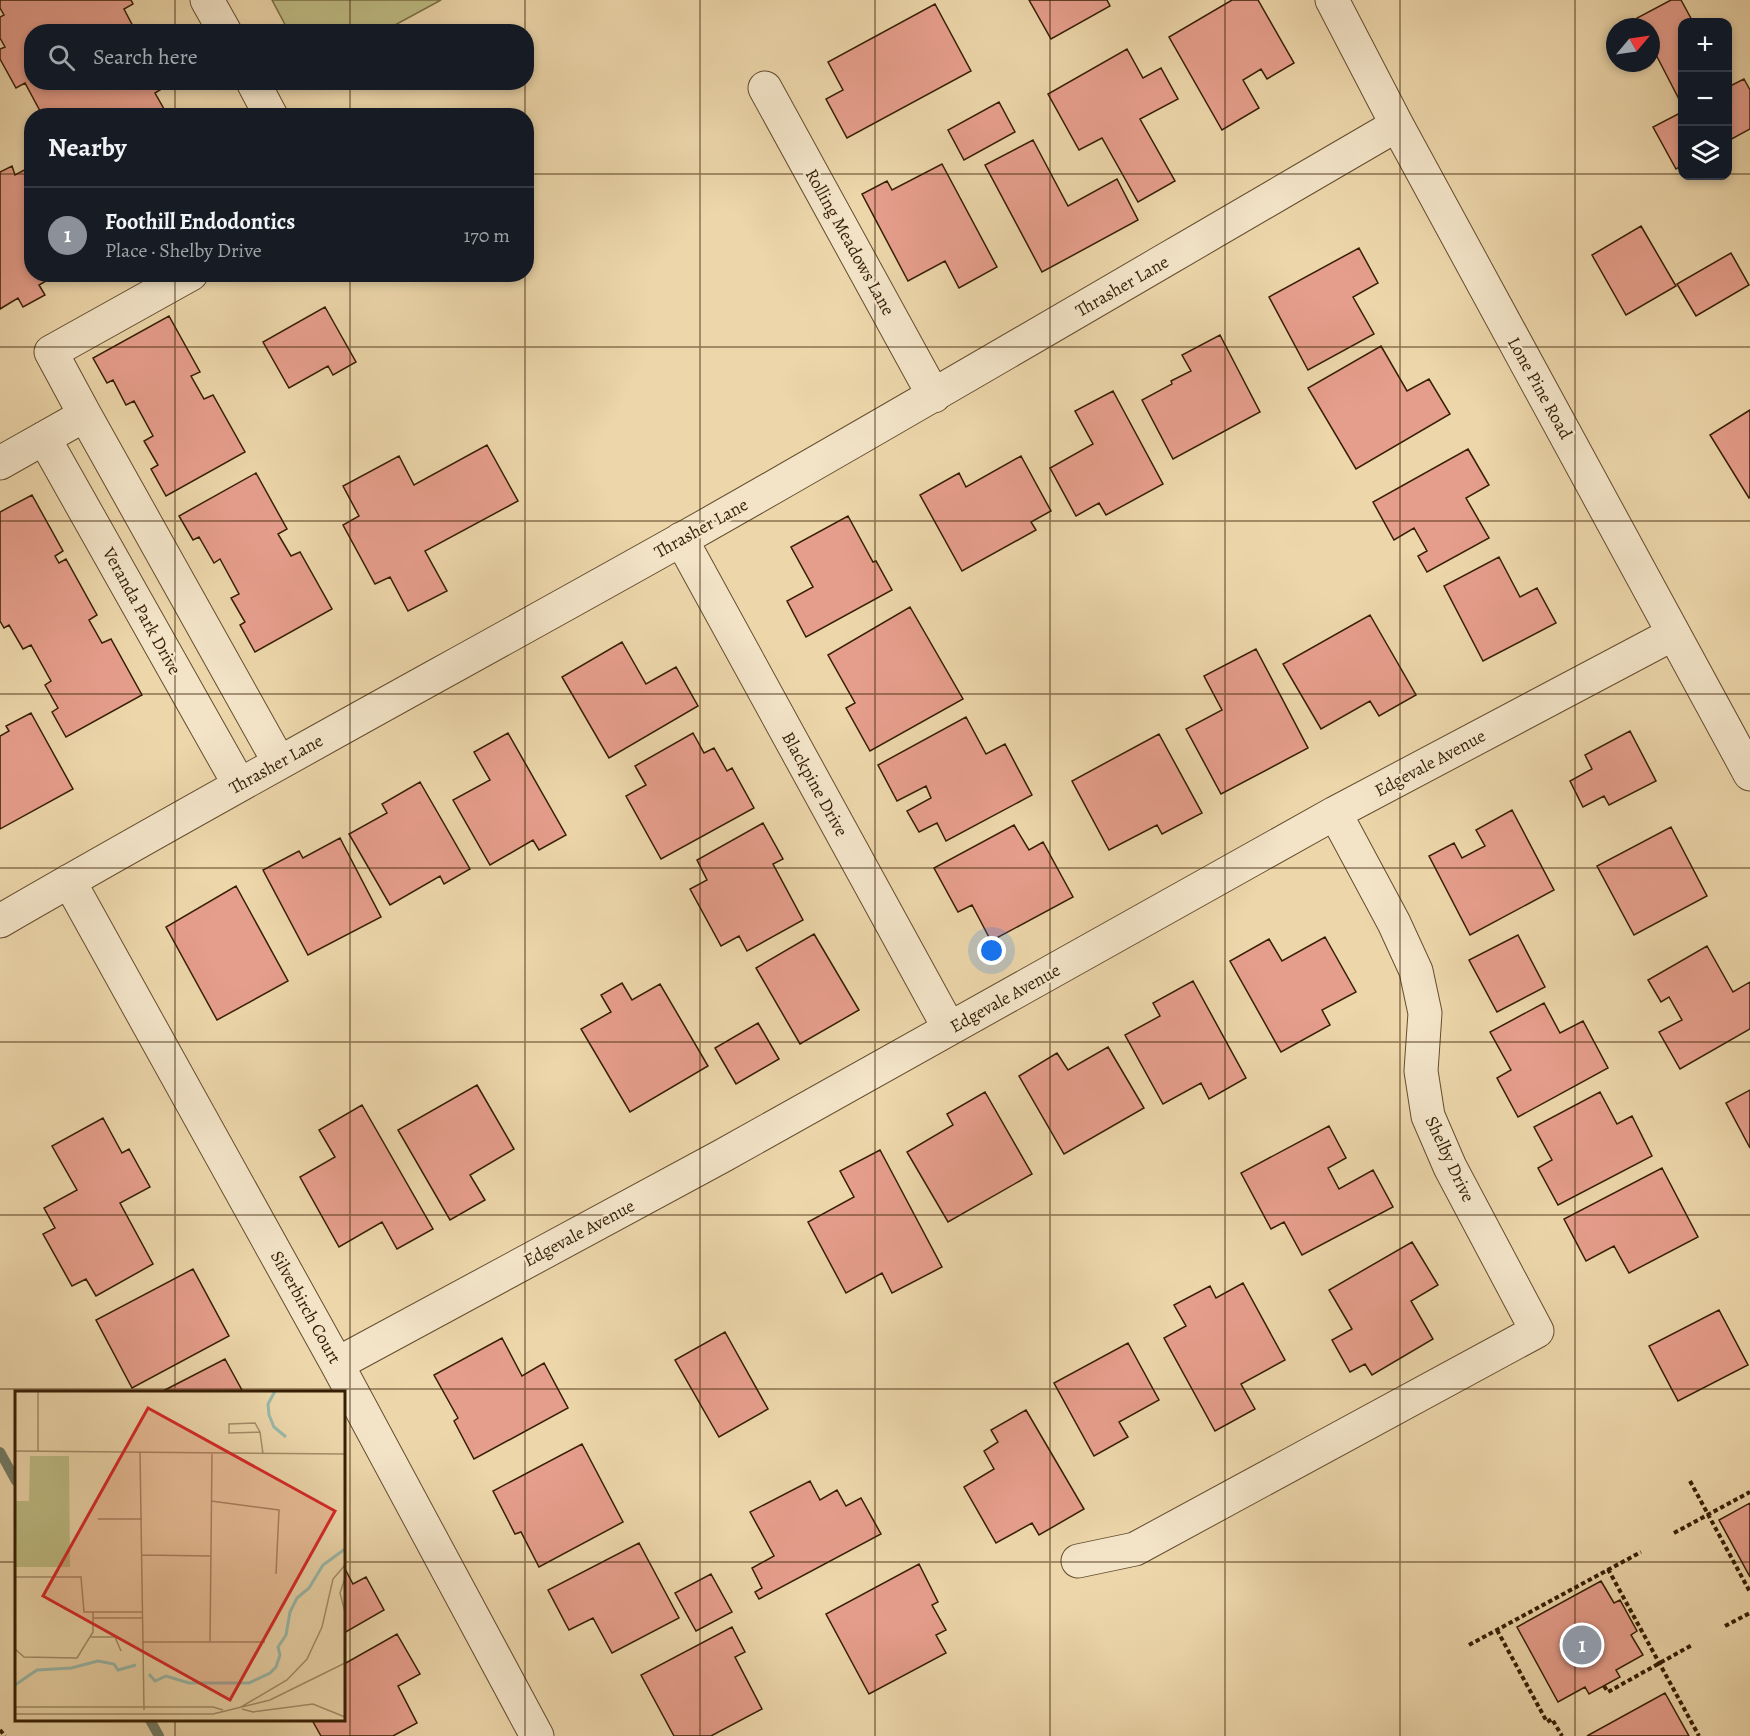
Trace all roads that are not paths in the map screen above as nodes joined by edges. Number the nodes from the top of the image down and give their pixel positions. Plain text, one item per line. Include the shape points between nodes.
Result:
1 (207, 0) edge
2 (1332, 0) edge
3 (220, 24) edge
4 (765, 88) dead end
5 (257, 90) edge
6 (267, 108) edge
7 (1397, 125) junction
8 (178, 282) edge
9 (934, 396) junction
10 (85, 415) junction
11 (45, 438) junction
12 (0, 463) edge
13 (681, 539) junction
14 (1673, 634) junction
15 (279, 762) junction
16 (1750, 774) edge
17 (239, 784) junction
18 (1335, 813) junction
19 (69, 881) junction
20 (0, 921) edge
21 (949, 1028) junction
22 (337, 1364) junction
23 (1078, 1561) dead end
24 (537, 1736) edge

1 - 3 street
2 - 7 street, Lone Pine Road
4 - 9 street, Rolling Meadows Lane
5 - 6 street
7 - 9 street, Thrasher Lane
7 - 14 street, Lone Pine Road
8 - 10 street via 51,352
9 - 13 street, Thrasher Lane
10 - 11 street
10 - 15 street
11 - 12 street
11 - 17 street, Veranda Park Drive
13 - 15 street, Thrasher Lane
13 - 21 street, Blackpine Drive
14 - 16 street, Lone Pine Road
14 - 18 street, Edgevale Avenue
15 - 17 street, Thrasher Lane
17 - 19 street, Thrasher Lane
18 - 21 street, Edgevale Avenue
18 - 23 street, Shelby Drive via 1416,971 1425,1013 1421,1071 1428,1116 1450,1167 1537,1331 1136,1549
19 - 20 street, Thrasher Lane
19 - 22 street, Silverbirch Court
21 - 22 street, Edgevale Avenue
22 - 24 street, Silverbirch Court

